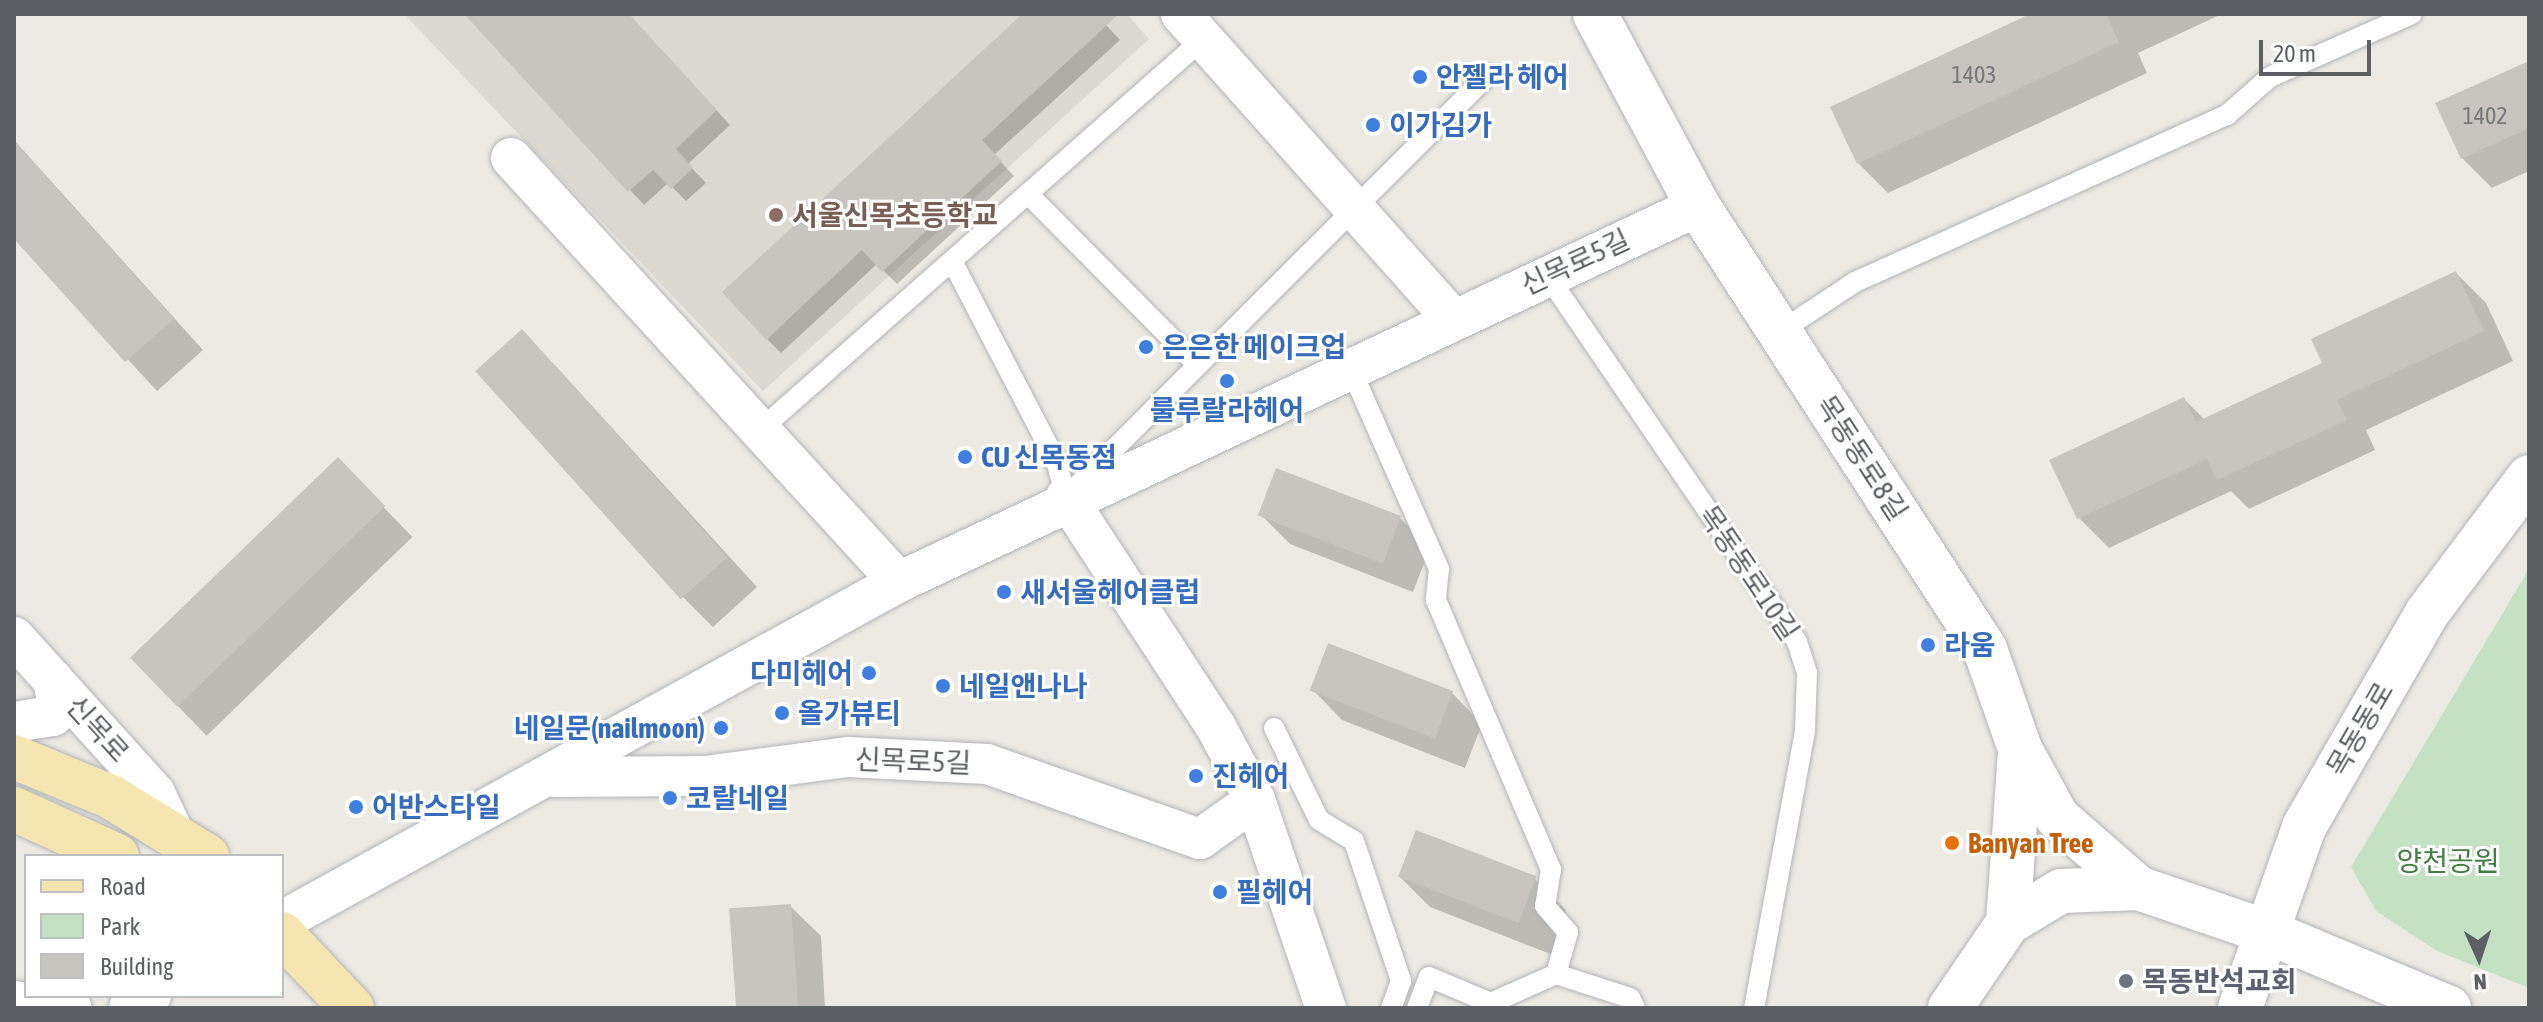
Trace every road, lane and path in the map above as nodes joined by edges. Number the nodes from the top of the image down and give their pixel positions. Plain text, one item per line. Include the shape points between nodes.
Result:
1 (1595, 14) edge
2 (2412, 14) edge
3 (1192, 26) edge
4 (1488, 75) dead end
5 (511, 158) dead end
6 (1028, 194) junction
7 (1698, 206) junction
8 (1353, 208) junction
9 (952, 261) junction
10 (1547, 275) junction
11 (1453, 319) junction
12 (1781, 331) junction
13 (1198, 365) junction
14 (1350, 367) junction
15 (760, 430) junction
16 (2529, 477) edge
17 (1066, 497) junction
18 (899, 582) junction
19 (14, 637) edge
20 (53, 680) junction
21 (14, 722) edge
22 (1274, 728) dead end
23 (2020, 749) junction
24 (14, 757) edge
25 (548, 777) junction
26 (1255, 800) junction
27 (14, 809) edge
28 (171, 828) junction
29 (113, 854) edge
30 (204, 854) edge
31 (2138, 888) junction
32 (284, 920) edge
33 (2008, 923) junction
34 (2270, 933) junction
35 (284, 936) edge
36 (1556, 974) junction
37 (147, 998) edge
38 (14, 1001) edge
39 (59, 1003) edge
40 (129, 1008) edge
41 (352, 1008) edge
42 (1326, 1008) edge
43 (1391, 1008) edge
44 (1417, 1008) edge
45 (1635, 1008) edge
46 (1754, 1008) edge
47 (1950, 1008) edge
48 (2240, 1008) edge
49 (2449, 1008) edge

1 - 7 street, 목동동로8길
2 - 12 lane via 2270,77 2227,115 1855,282
3 - 6 lane
3 - 8 street
4 - 8 lane
5 - 15 street
6 - 9 lane
6 - 13 lane
7 - 10 street, 신목로5길
7 - 12 street, 목동동로8길
8 - 11 street
8 - 13 lane, 신목로5길
9 - 15 lane
9 - 17 lane via 1056,461
10 - 11 street, 신목로5길
10 - 46 lane, 목동동로10길 via 1797,642 1807,673 1805,731
11 - 14 street, 신목로5길
12 - 23 street, 목동동로8길 via 1985,649
13 - 17 lane, 신목로5길
14 - 17 street, 신목로5길
14 - 36 lane via 1439,569 1436,600 1551,869 1545,906 1568,932
15 - 18 street
16 - 34 street, 목동동로 via 2427,613 2304,827
17 - 18 street, 신목로5길
17 - 26 street via 1216,727
18 - 25 street, 신목로5길
19 - 20 street, 신목로
20 - 21 street via 59,710 53,716
20 - 28 street, 신목로 via 155,793
22 - 43 lane via 1319,820 1354,841 1401,981
23 - 31 street, 목동동로8길 via 2057,817
23 - 33 street via 2019,842
24 - 28 main road, 신목로
25 - 26 street, 신목로5길 via 705,776 848,757 987,764 1200,839
25 - 32 street, 신목로5길
26 - 42 street
27 - 29 main road
28 - 30 main road, 신목로
31 - 33 street via 2061,891
31 - 34 street
33 - 47 street
34 - 48 street, 목동동로
34 - 49 street
35 - 41 main road
36 - 44 lane via 1491,1003 1429,977
36 - 45 lane via 1630,998
37 - 40 street
38 - 39 street

